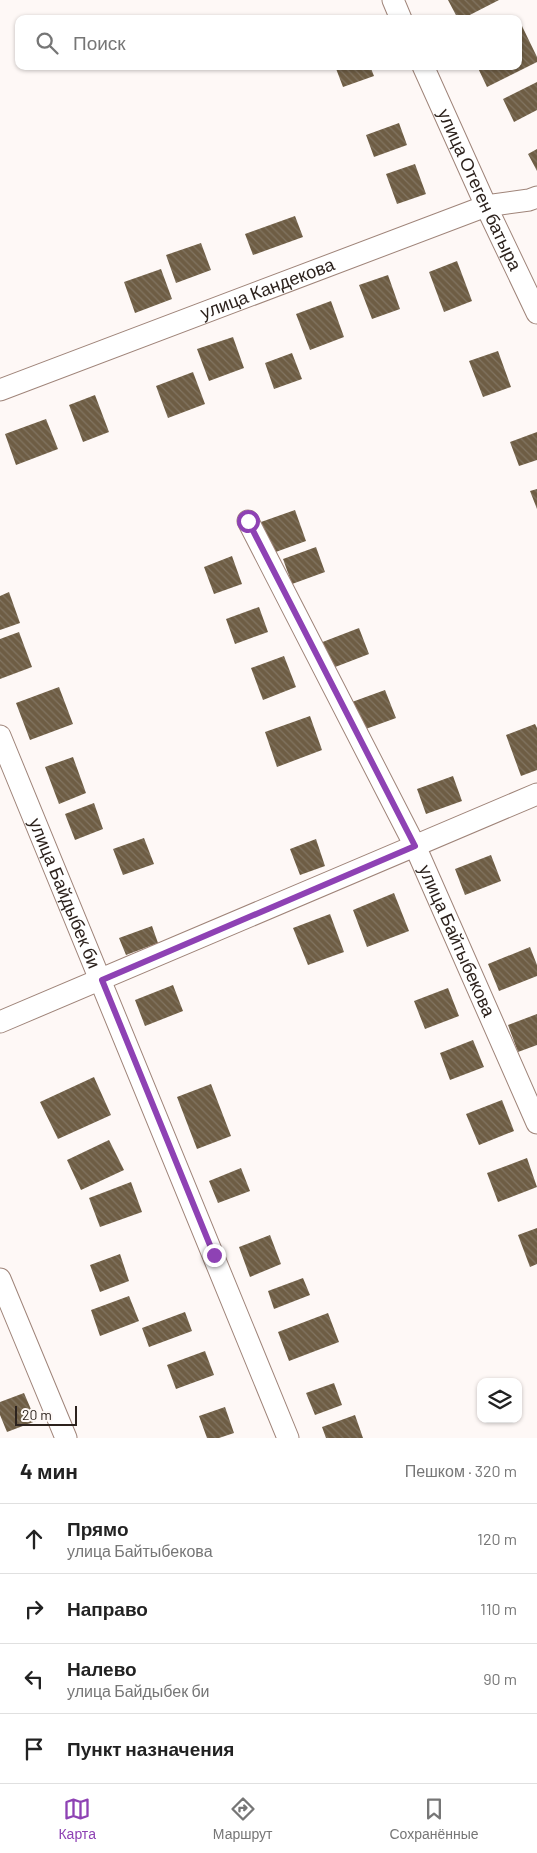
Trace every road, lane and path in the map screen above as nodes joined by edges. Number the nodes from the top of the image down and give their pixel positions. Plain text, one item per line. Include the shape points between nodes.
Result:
1 (393, 0) edge
2 (399, 15) edge
3 (425, 70) edge
4 (537, 197) edge
5 (486, 206) junction
6 (537, 313) edge
7 (0, 390) edge
8 (248, 521) dead end
9 (0, 736) edge
10 (537, 794) edge
11 (415, 846) junction
12 (102, 980) junction
13 (0, 1022) edge
14 (537, 1123) edge
15 (0, 1279) edge
16 (66, 1438) edge
17 (288, 1438) edge

1 - 2 street
3 - 5 street, улица Отеген батыра
4 - 5 street, улица Кандекова
5 - 6 street, улица Отеген батыра
5 - 7 street, улица Кандекова
8 - 11 street, улица Байтыбекова
9 - 12 street, улица Байдыбек би
10 - 11 street
11 - 12 street
11 - 14 street, улица Байтыбекова
12 - 13 street
12 - 17 street, улица Байдыбек би
15 - 16 street

